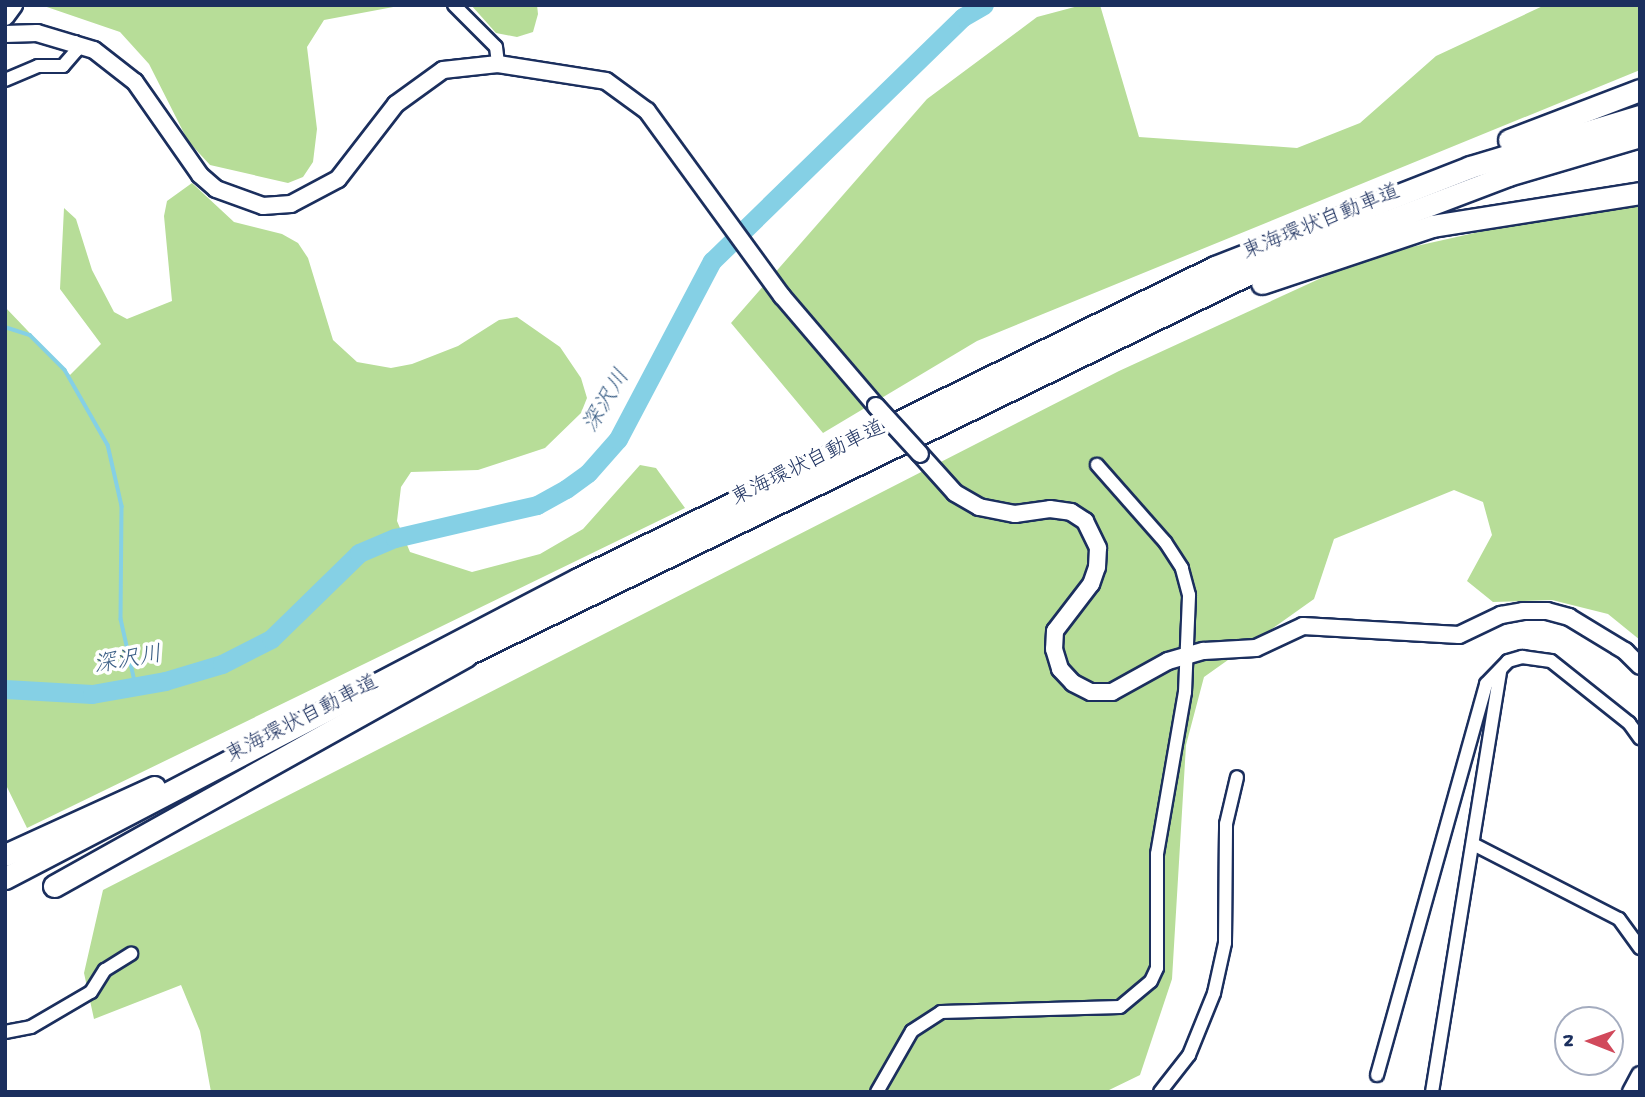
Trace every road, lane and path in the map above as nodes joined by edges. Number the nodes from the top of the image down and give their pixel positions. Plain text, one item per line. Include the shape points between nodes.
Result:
1 (13, 5) edge
2 (454, 5) edge
3 (5, 16) edge
4 (5, 34) edge
5 (75, 42) junction
6 (498, 64) junction
7 (5, 80) edge
8 (1640, 90) edge
9 (1640, 116) edge
10 (1640, 136) edge
11 (1640, 193) edge
12 (1312, 227) junction
13 (1039, 373) junction
14 (1097, 465) dead end
15 (480, 647) junction
16 (1188, 656) junction
17 (1640, 666) edge
18 (1500, 670) junction
19 (275, 734) junction
20 (1640, 738) edge
21 (1237, 777) dead end
22 (1473, 844) junction
23 (5, 855) edge
24 (5, 878) edge
25 (54, 886) dead end
26 (5, 887) edge
27 (1640, 948) edge
28 (131, 954) dead end
29 (5, 1032) edge
30 (1377, 1075) dead end
31 (1640, 1075) edge
32 (877, 1092) edge
33 (1160, 1092) edge
34 (1432, 1092) edge
35 (1631, 1092) edge

1 - 3 main road
2 - 6 street via 496,47
4 - 5 street via 37,33
5 - 6 street via 94,50 135,82 182,152 215,189 263,206 291,204 338,179 396,104 418,84 443,71
5 - 7 street via 76,51 63,66 38,66
6 - 16 street, bridge via 606,81 647,111 782,296 955,492 979,507 1015,514 1050,509 1072,512 1085,521 1098,548 1097,567 1091,584 1055,631 1060,669 1073,683 1091,692 1112,692 1168,661
8 - 12 highway via 1409,180
9 - 12 highway, 東海環状自動車道 via 1508,154
10 - 13 highway, 東海環状自動車道 via 1507,175 1368,225 1237,279
11 - 13 highway via 1420,230 1275,278
12 - 19 highway, 東海環状自動車道 via 1215,267 943,398
13 - 15 highway, 東海環状自動車道
14 - 16 street via 1182,568 1189,595
15 - 25 highway
15 - 26 highway, 東海環状自動車道
16 - 17 street via 1256,648 1303,626 1459,635 1501,615 1547,611 1569,617 1625,651
16 - 32 street via 1182,718 1157,854 1157,968 1151,981 1120,1007 941,1012 912,1031
18 - 20 street via 1522,657 1551,661 1629,723
18 - 22 street
18 - 30 street via 1479,702
19 - 23 highway
19 - 24 highway, 東海環状自動車道
21 - 33 street via 1226,824 1225,943 1214,993 1189,1055
22 - 27 street via 1619,919
22 - 34 street
28 - 29 street via 104,970 92,992 31,1027
31 - 35 street

